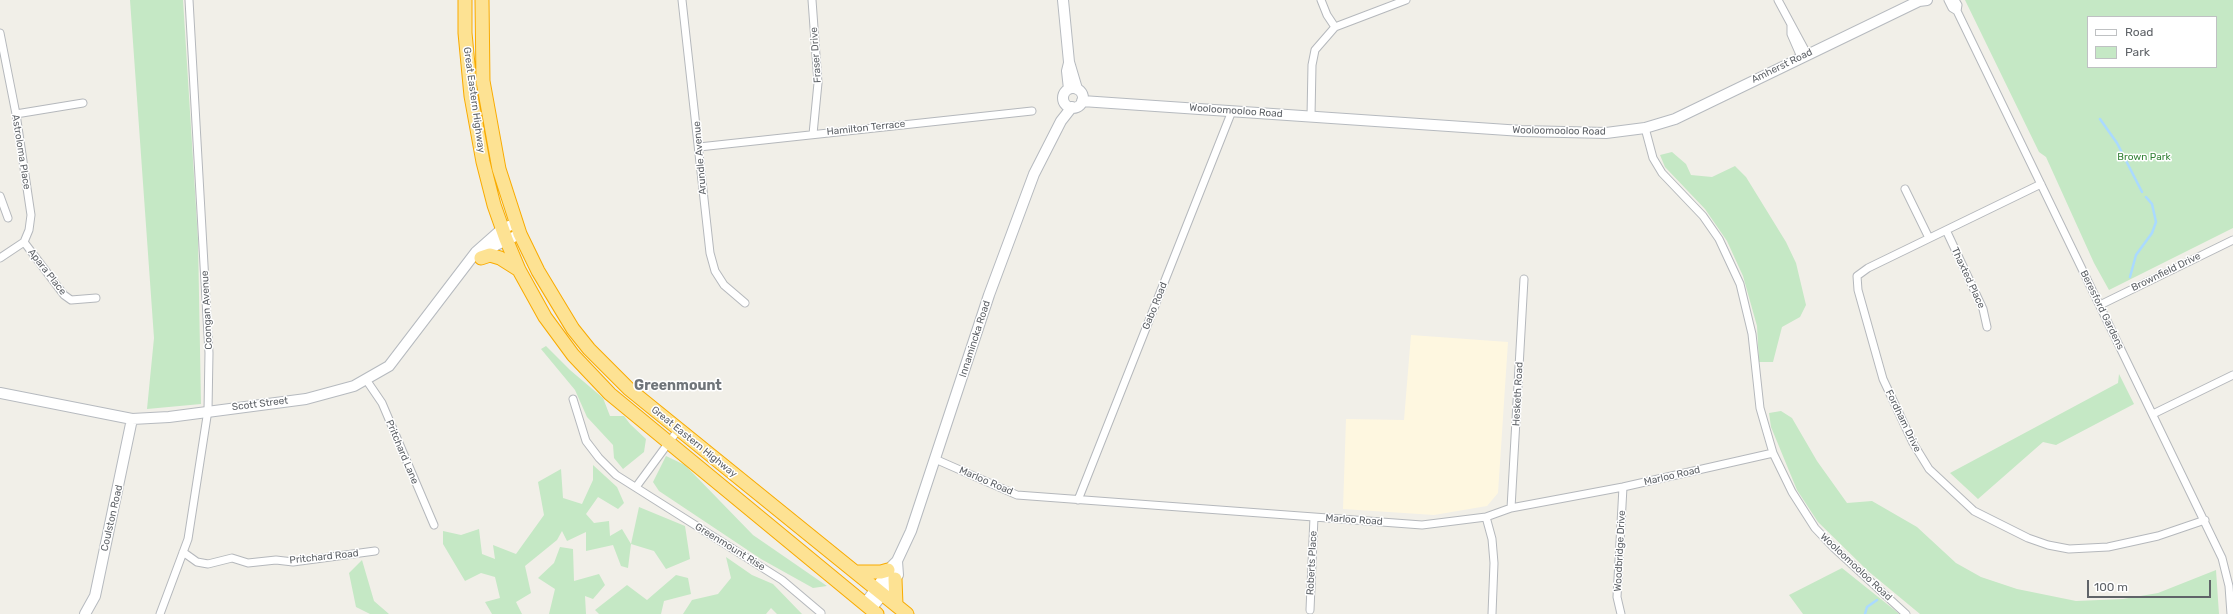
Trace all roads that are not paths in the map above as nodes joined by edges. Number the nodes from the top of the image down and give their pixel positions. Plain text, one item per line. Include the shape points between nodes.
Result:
1 (189, 0) edge
2 (465, 0) edge
3 (482, 0) edge
4 (682, 0) edge
5 (812, 0) edge
6 (1063, 0) edge
7 (1321, 0) edge
8 (1406, 0) edge
9 (1778, 0) edge
10 (1922, 0) edge
11 (1948, 0) edge
12 (1955, 0) edge
13 (1957, 11) junction
14 (1335, 27) junction
15 (0, 33) edge
16 (1804, 55) junction
17 (1078, 93) junction
18 (83, 104) dead end
19 (1070, 106) junction
20 (1032, 111) dead end
21 (1232, 111) junction
22 (16, 114) junction
23 (1311, 116) junction
24 (1645, 128) junction
25 (813, 134) junction
26 (699, 147) junction
27 (2040, 184) junction
28 (1905, 189) dead end
29 (0, 196) edge
30 (8, 218) dead end
31 (518, 228) junction
32 (1946, 230) junction
33 (504, 234) junction
34 (1929, 238) junction
35 (2233, 240) edge
36 (24, 242) junction
37 (0, 258) edge
38 (481, 258) junction
39 (467, 265) junction
40 (519, 270) junction
41 (1524, 280) dead end
42 (96, 298) dead end
43 (745, 303) dead end
44 (2100, 305) junction
45 (1987, 328) dead end
46 (2233, 375) edge
47 (366, 381) junction
48 (0, 393) edge
49 (573, 399) dead end
50 (208, 410) junction
51 (2153, 414) junction
52 (132, 419) junction
53 (678, 430) junction
54 (668, 443) junction
55 (1773, 453) junction
56 (935, 459) junction
57 (636, 487) junction
58 (1624, 487) junction
59 (1078, 500) junction
60 (1511, 508) junction
61 (1314, 517) junction
62 (1486, 517) junction
63 (2205, 520) junction
64 (434, 525) dead end
65 (375, 551) dead end
66 (183, 552) junction
67 (893, 570) junction
68 (855, 572) junction
69 (880, 591) junction
70 (896, 605) junction
71 (871, 609) edge
72 (1310, 610) dead end
73 (821, 613) edge
74 (85, 614) edge
75 (160, 614) edge
76 (907, 614) edge
77 (1492, 614) edge
78 (1621, 614) edge
79 (1906, 614) edge
80 (2231, 614) edge

1 - 50 street, Coongan Avenue via 209,353
2 - 33 highway, Great Eastern Highway via 465,33 471,96 483,162
3 - 31 highway, Great Eastern Highway via 486,106 499,169
4 - 26 street, Arundle Avenue
5 - 25 street, Fraser Drive via 818,83
6 - 17 main road via 1069,62 1067,71
7 - 14 street
8 - 14 street
9 - 16 street via 1790,25 1797,32
10 - 16 main road, Amherst Road
11 - 13 street, Beresford Gardens
12 - 13 street, Beresford Gardens
13 - 27 street, Beresford Gardens
14 - 23 street via 1315,50 1312,65
15 - 22 street, Astroloma Place
16 - 24 main road, Amherst Road via 1687,114
17 - 19 main road via 1078,106
17 - 19 main road, Innamincka Road via 1064,96
17 - 21 main road, Wooloomooloo Road via 1096,101
18 - 22 street
19 - 56 main road, Innamincka Road via 1060,116 1061,121 1034,174 990,294
20 - 25 street, Hamilton Terrace
21 - 23 main road, Wooloomooloo Road
21 - 59 street, Gabo Road
22 - 36 street, Astroloma Place via 31,215 30,230
23 - 24 main road, Wooloomooloo Road via 1589,134
24 - 55 street, Wooloomooloo Road via 1653,158 1662,173 1707,222 1722,245 1740,284 1752,334 1760,408
25 - 26 street, Hamilton Terrace
26 - 43 street, Arundle Avenue via 710,254 715,271 724,285
27 - 32 street, Fordham Drive
27 - 44 street, Beresford Gardens
28 - 34 street
29 - 30 street
31 - 33 main road, Scott Street
31 - 53 highway, Great Eastern Highway via 538,271 573,329 624,384
32 - 34 street, Fordham Drive
32 - 45 street, Thaxted Place via 1983,309
33 - 38 main road, Scott Street
33 - 39 main road, Scott Street via 487,240
33 - 40 highway, Great Eastern Highway
34 - 63 street, Fordham Drive via 1862,271 1857,276 1884,379 1913,443 1929,469 1974,511 2028,538 2055,546 2089,549 2108,547 2158,536
35 - 44 street, Brownfield Drive
36 - 37 street
36 - 42 street, Apara Place via 64,295 71,300
38 - 39 main road, Scott Street
38 - 40 highway via 490,255 500,258
39 - 47 main road, Scott Street via 389,366
40 - 54 highway, Great Eastern Highway via 545,317 574,355 610,394
41 - 60 street, Hesketh Road
44 - 51 street, Beresford Gardens
46 - 51 street
47 - 50 main road, Scott Street via 306,399
47 - 64 street, Pritchard Lane via 382,404
48 - 52 main road, Scott Street
49 - 57 street, Greenmount Rise via 586,441 616,475
50 - 52 main road, Scott Street via 169,417
50 - 66 street, Coongan Avenue via 188,539
51 - 63 street, Beresford Gardens
52 - 74 main road, Coulston Road via 95,596
53 - 54 street
53 - 68 highway, Great Eastern Highway
54 - 57 street
54 - 71 highway, Great Eastern Highway
55 - 58 street, Marloo Road
55 - 79 street, Wooloomooloo Road via 1792,492 1815,528
56 - 59 street, Marloo Road via 1017,495
56 - 67 main road, Innamincka Road via 912,531
57 - 73 street, Greenmount Rise via 782,580
58 - 60 street, Marloo Road
58 - 78 street, Woodbridge Drive via 1617,597
59 - 61 street, Marloo Road
60 - 62 street, Marloo Road
61 - 62 street, Marloo Road via 1422,524
61 - 72 street, Roberts Place
62 - 77 street via 1492,539 1494,563
63 - 80 street, Beresford Gardens via 2226,571
65 - 66 street, Pritchard Road via 293,562 276,560 248,563 232,558 208,564 197,562
66 - 75 street, Coongan Avenue
67 - 68 highway
67 - 69 main road, Innamincka Road
67 - 70 highway
68 - 69 highway, Great Eastern Highway
69 - 70 highway, Great Eastern Highway
69 - 71 main road, Innamincka Road
70 - 76 highway, Great Eastern Highway

